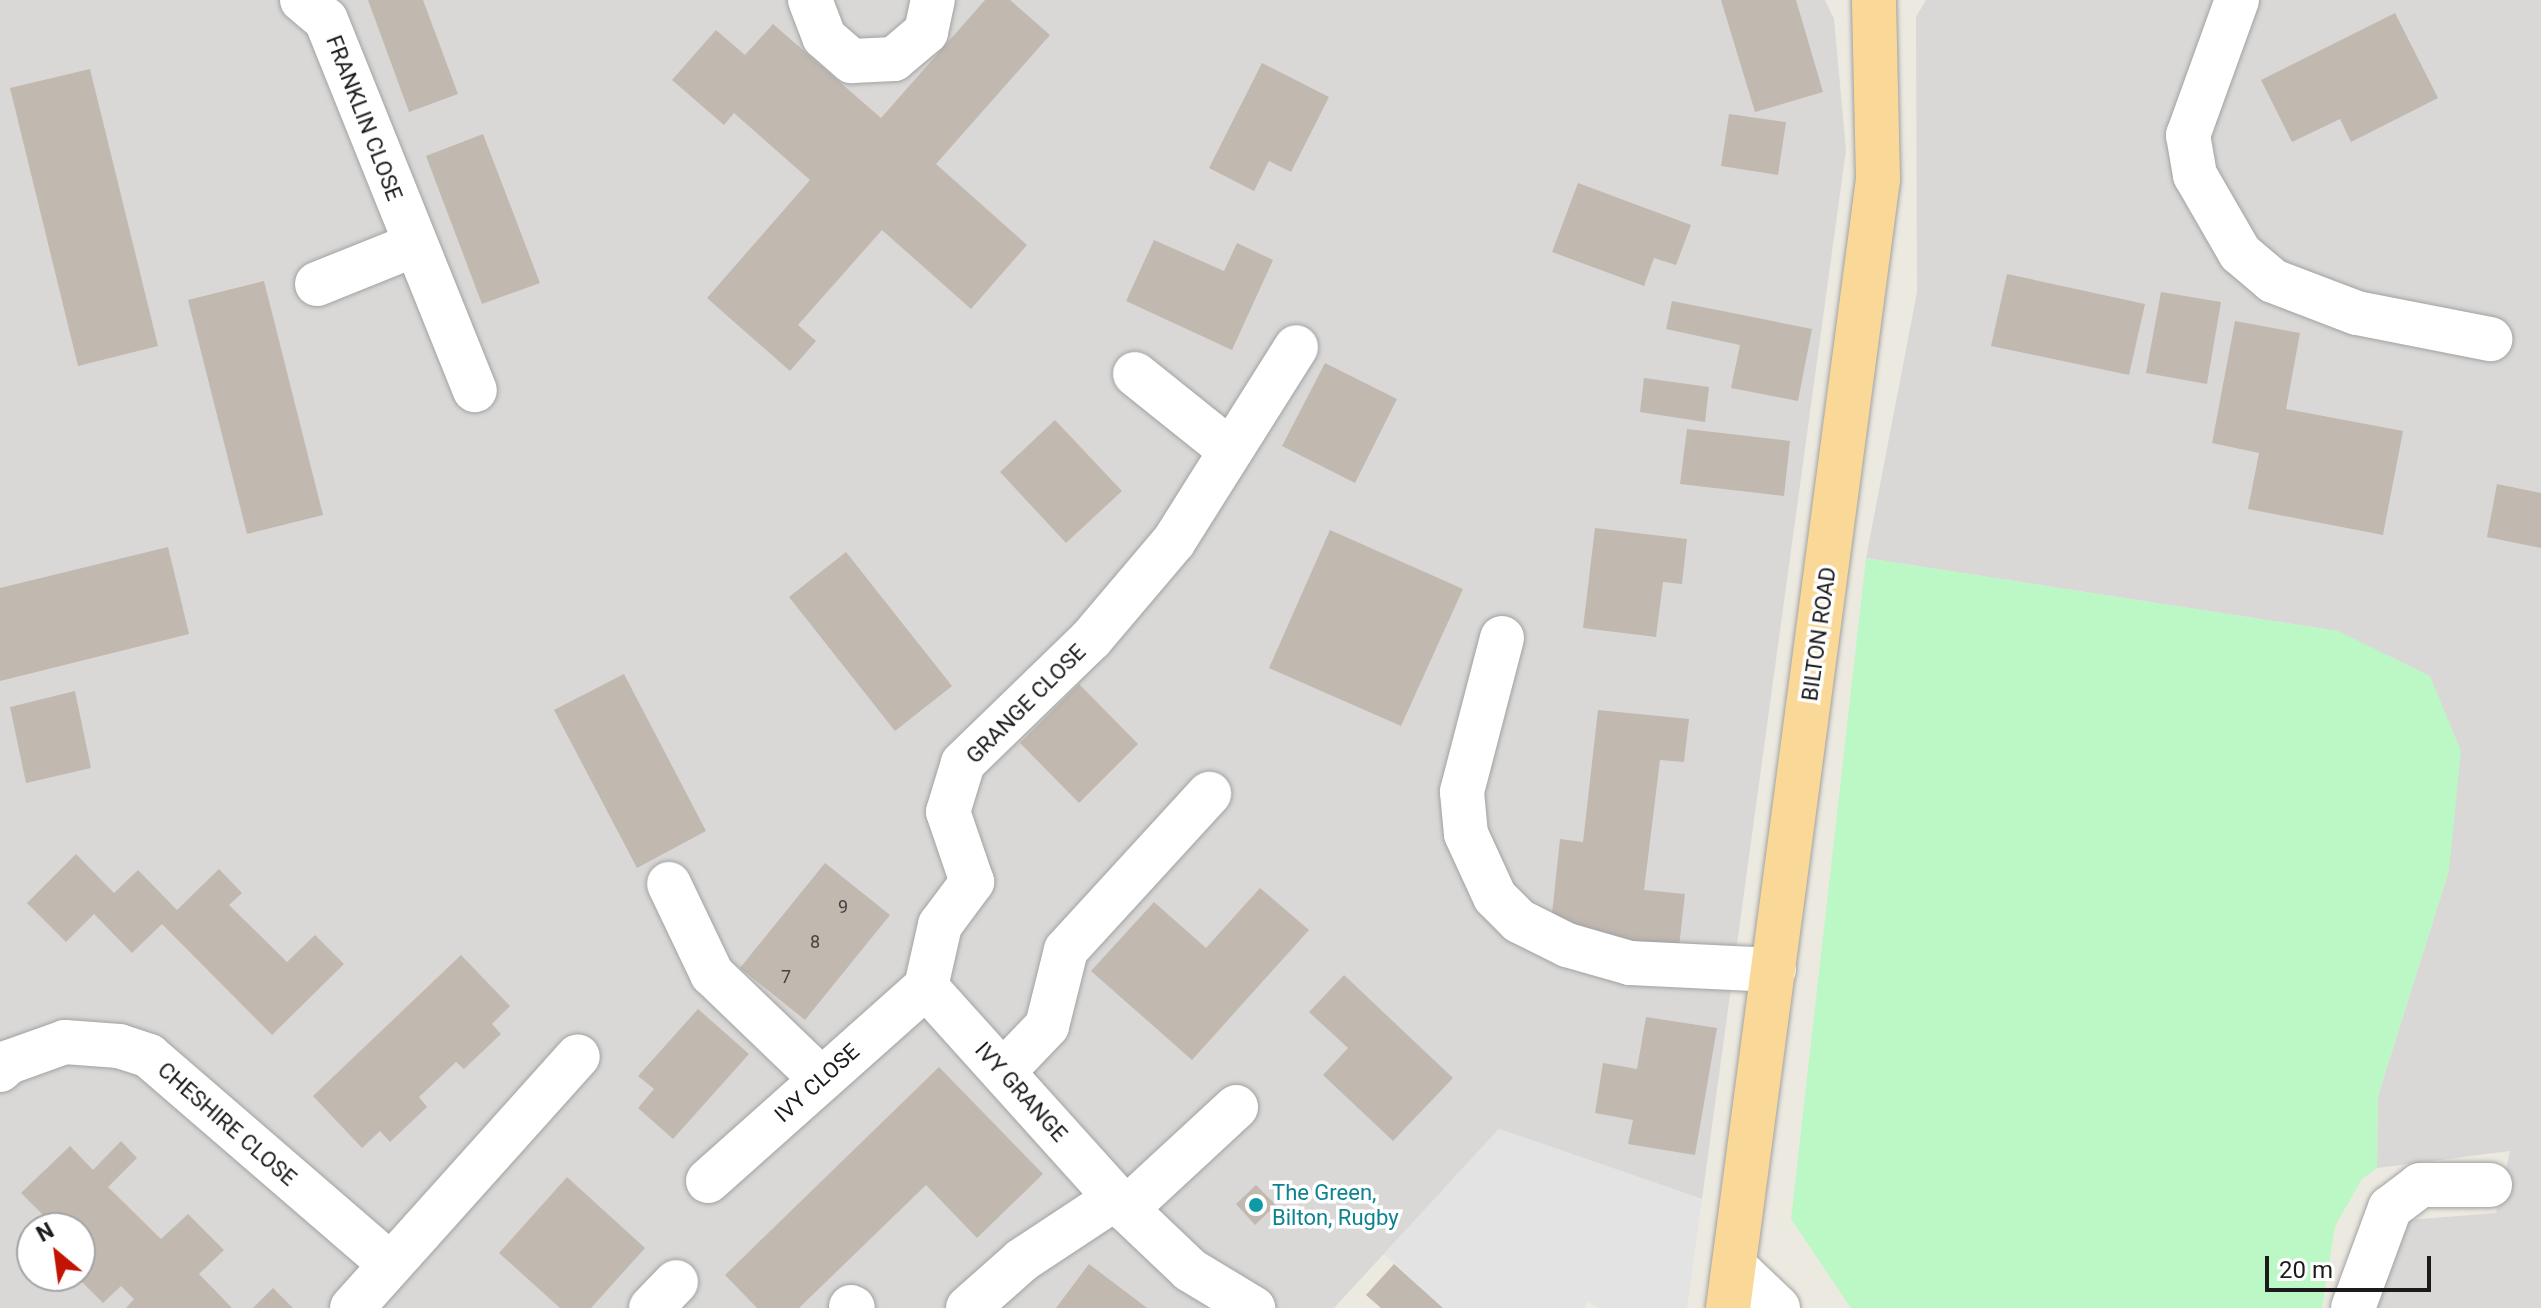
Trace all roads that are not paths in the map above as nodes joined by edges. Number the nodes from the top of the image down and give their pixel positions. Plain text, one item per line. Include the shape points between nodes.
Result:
1 (302, 0) edge
2 (810, 0) edge
3 (933, 0) edge
4 (2237, 0) edge
5 (1876, 2) edge
6 (414, 245) junction
7 (317, 284) dead end
8 (2490, 339) dead end
9 (1296, 347) dead end
10 (1135, 374) dead end
11 (475, 390) dead end
12 (1230, 450) junction
13 (1502, 638) dead end
14 (1209, 794) dead end
15 (669, 884) dead end
16 (1774, 970) junction
17 (926, 987) junction
18 (578, 1056) dead end
19 (0, 1070) edge
20 (1003, 1072) junction
21 (821, 1079) junction
22 (1236, 1107) dead end
23 (708, 1181) dead end
24 (2490, 1185) dead end
25 (1121, 1204) junction
26 (389, 1263) junction
27 (1732, 1288) edge
28 (352, 1308) edge
29 (968, 1308) edge
30 (1253, 1308) edge
31 (1778, 1308) edge
32 (2353, 1308) edge

1 - 6 street, FRANKLIN CLOSE via 326,20
2 - 3 street via 824,37 852,61 894,59 926,32
4 - 8 street via 2188,135 2195,175 2240,253 2273,281 2357,313
5 - 16 main road, BILTON ROAD via 1878,179
6 - 7 street
6 - 11 street, FRANKLIN CLOSE
9 - 12 street, GRANGE CLOSE
10 - 12 street
12 - 17 street, GRANGE CLOSE via 1174,541 1091,639 963,763 948,812 972,882 940,925
13 - 16 street via 1462,792 1466,834 1495,897 1519,921 1567,945 1630,963
14 - 20 street via 1066,950 1047,1026
15 - 21 street via 712,974
16 - 27 main road, BILTON ROAD
17 - 20 street, IVY GRANGE
17 - 21 street, IVY CLOSE
18 - 26 street
19 - 26 street, CHESHIRE CLOSE via 65,1042 119,1046 149,1056
20 - 25 street, IVY GRANGE
21 - 23 street, IVY CLOSE
22 - 25 street
24 - 32 street via 2420,1185 2390,1208
25 - 29 street via 1022,1260
25 - 30 street, IVY GRANGE via 1190,1270
26 - 28 street
27 - 31 street

